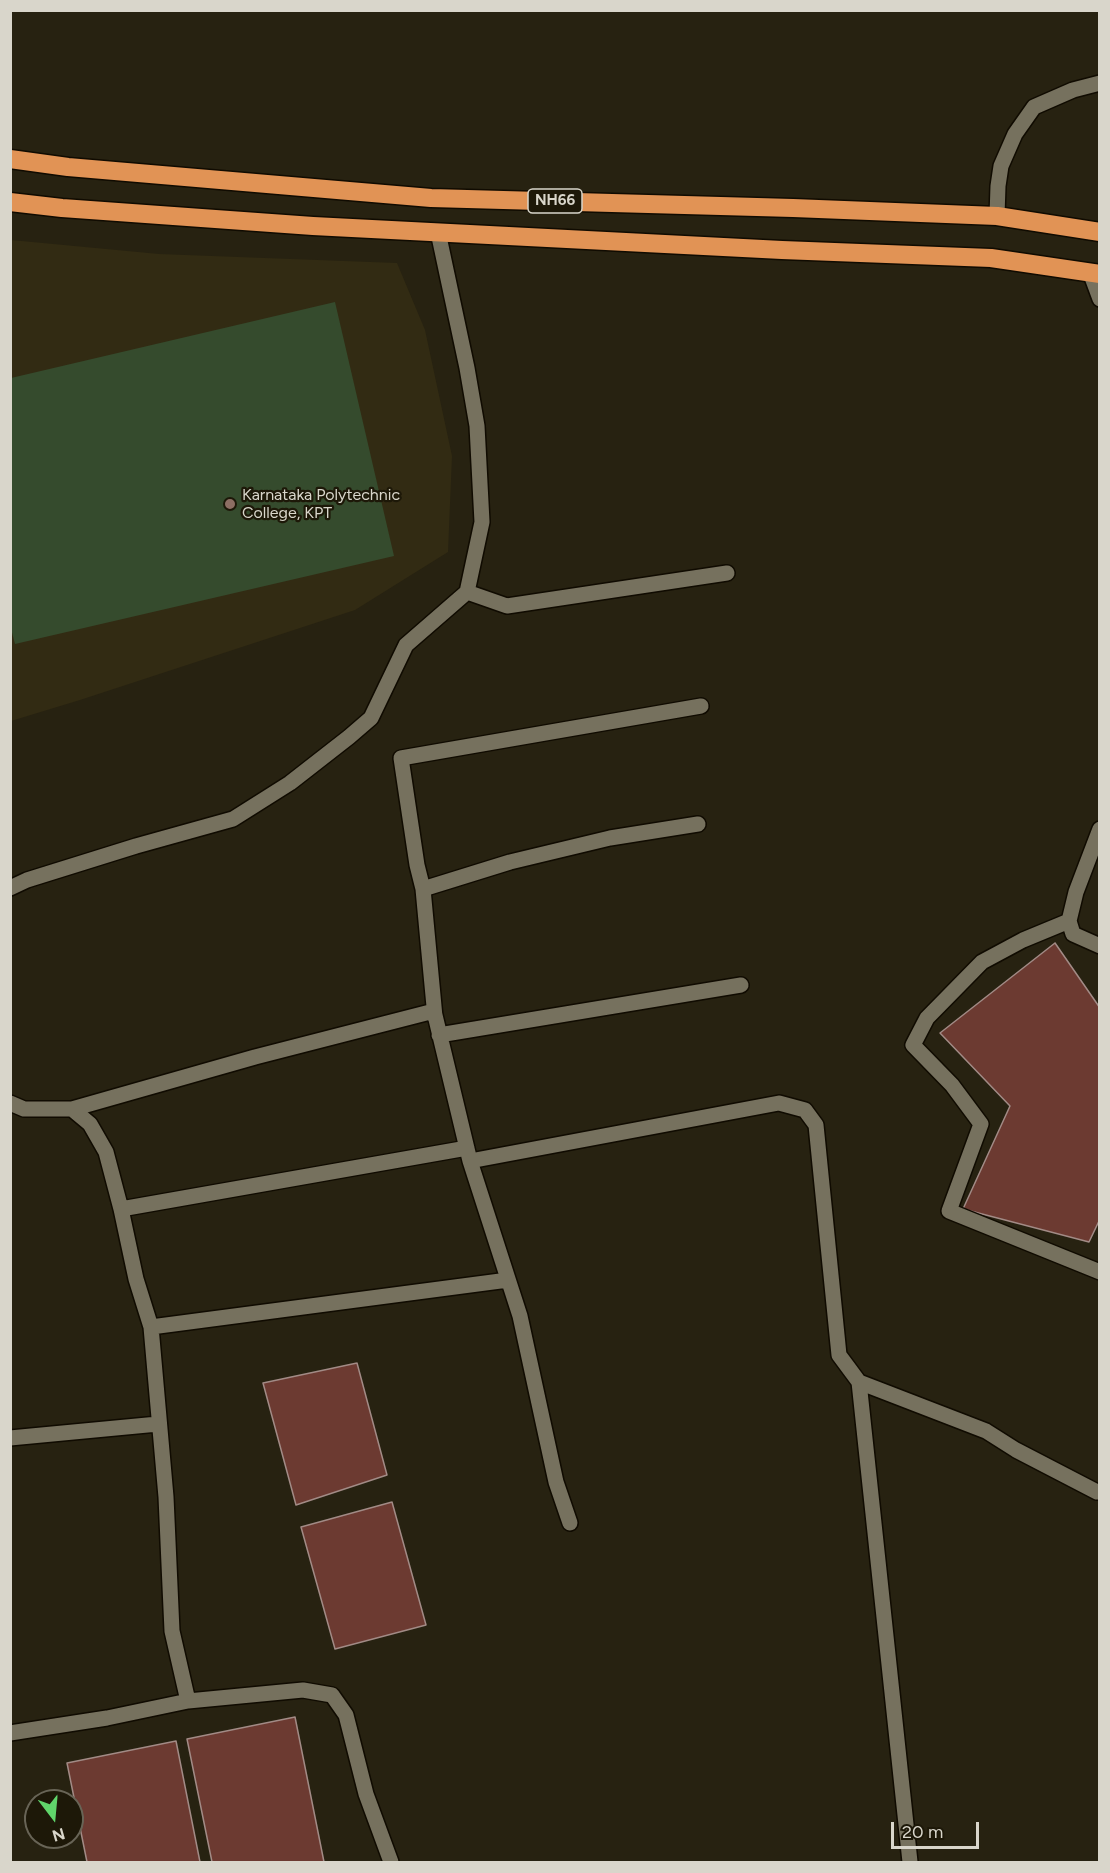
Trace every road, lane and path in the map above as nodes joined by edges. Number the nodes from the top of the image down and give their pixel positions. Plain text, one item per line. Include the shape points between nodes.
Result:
1 (1100, 83) edge
2 (10, 159) edge
3 (10, 202) edge
4 (997, 216) junction
5 (438, 232) junction
6 (1100, 232) edge
7 (1095, 273) edge
8 (1100, 299) edge
9 (727, 573) dead end
10 (467, 592) junction
11 (701, 706) dead end
12 (698, 824) dead end
13 (1100, 829) edge
14 (10, 888) edge
15 (423, 889) junction
16 (1069, 921) junction
17 (1100, 946) edge
18 (741, 985) dead end
19 (435, 1017) junction
20 (439, 1035) junction
21 (10, 1103) edge
22 (72, 1108) junction
23 (469, 1154) junction
24 (121, 1209) junction
25 (1100, 1272) edge
26 (508, 1280) junction
27 (151, 1327) junction
28 (859, 1382) junction
29 (158, 1424) junction
30 (10, 1438) edge
31 (1097, 1492) dead end
32 (570, 1523) dead end
33 (188, 1701) junction
34 (10, 1734) edge
35 (391, 1863) edge
36 (910, 1863) edge

1 - 4 street via 1034,107 1015,134 1001,166
2 - 4 highway, NH66 via 431,198
3 - 5 highway, NH66
4 - 6 highway, NH66
5 - 7 highway, NH66 via 991,258
5 - 10 street via 477,426 482,522
7 - 8 street
9 - 10 street via 507,606
10 - 14 street via 406,645 371,718 290,783 233,819
11 - 15 street via 401,758
12 - 15 street via 610,838 510,862
13 - 16 street
15 - 19 street
16 - 17 street via 1073,934
16 - 25 street via 982,962 927,1018 913,1045 952,1085 981,1124 949,1211
18 - 20 street
19 - 20 street
19 - 22 street via 434,1011
20 - 23 street
21 - 22 street via 24,1109
22 - 24 street via 90,1124 106,1152
23 - 24 street
23 - 26 street
23 - 28 street via 779,1103 805,1110 816,1125 838,1355
24 - 27 street
26 - 27 street
26 - 32 street via 520,1316 556,1482
27 - 29 street
28 - 31 street via 986,1431
28 - 36 street
29 - 30 street
29 - 33 street via 166,1497 172,1631
33 - 34 street
33 - 35 street via 303,1690 332,1695 346,1715 366,1794

